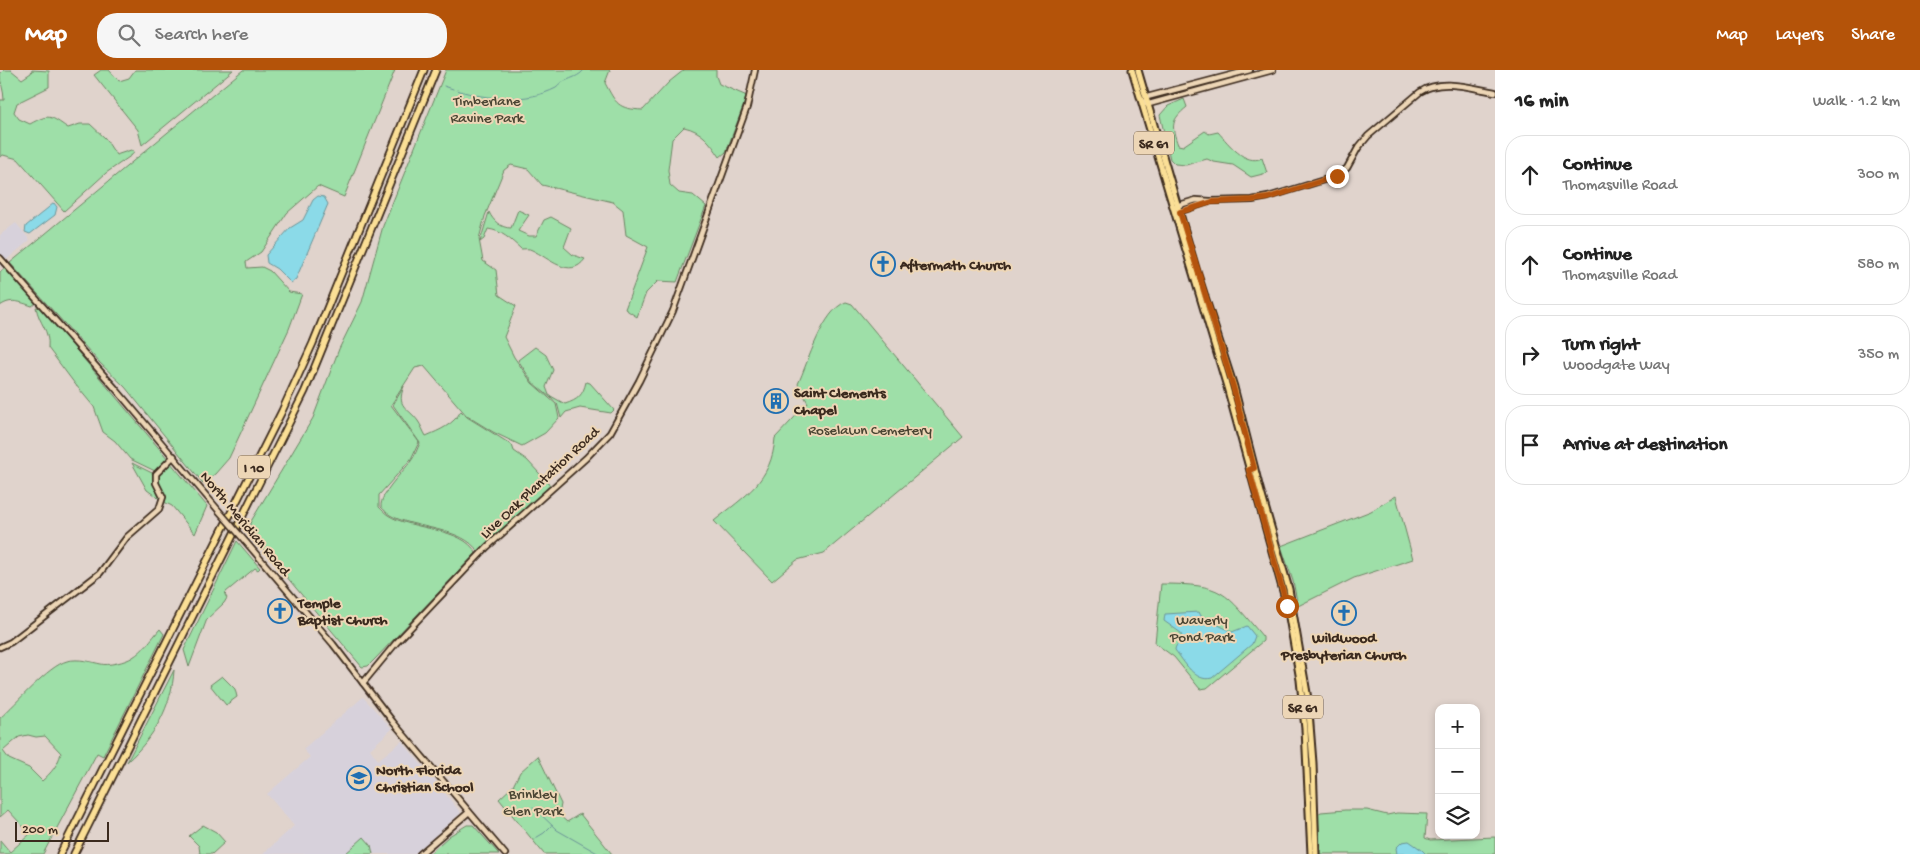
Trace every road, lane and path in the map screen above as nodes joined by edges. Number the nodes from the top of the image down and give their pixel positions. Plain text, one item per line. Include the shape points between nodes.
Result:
1 (424, 70) edge
2 (436, 70) edge
3 (755, 70) edge
4 (1132, 70) edge
5 (1138, 70) edge
6 (1250, 70) edge
7 (1273, 70) edge
8 (1495, 92) edge
9 (1147, 97) junction
10 (1143, 104) junction
11 (1149, 104) junction
12 (1212, 202) junction
13 (1176, 206) junction
14 (1178, 212) junction
15 (0, 258) edge
16 (174, 456) junction
17 (1262, 507) junction
18 (0, 647) edge
19 (363, 683) junction
20 (469, 812) junction
21 (60, 854) edge
22 (74, 854) edge
23 (420, 854) edge
24 (506, 854) edge
25 (1310, 854) edge
26 (1316, 854) edge

1 - 21 highway, I 10 via 316,336 282,411
2 - 22 highway, I 10 via 305,391
3 - 19 street, Live Oak Plantation Road via 747,107 673,311 610,433 488,547
4 - 10 main road, SR 61
5 - 9 main road, SR 61
6 - 9 street
7 - 11 street
8 - 12 street via 1430,86 1368,136 1337,176 1258,200
9 - 10 street
9 - 11 main road, SR 61
10 - 11 street
10 - 13 main road, SR 61
11 - 13 main road, SR 61
12 - 13 street via 1196,200
12 - 14 street
13 - 14 main road, SR 61
14 - 17 main road, SR 61
15 - 16 street, North Meridian Road
16 - 18 street via 156,474 156,483 163,497 159,509 124,540 100,573 11,642
16 - 19 street, North Meridian Road, bridge
17 - 25 main road, SR 61 via 1286,601 1300,680
17 - 26 main road, SR 61 via 1289,589 1305,679 1313,763
19 - 20 street, North Meridian Road
20 - 23 street
20 - 24 street, North Meridian Road

